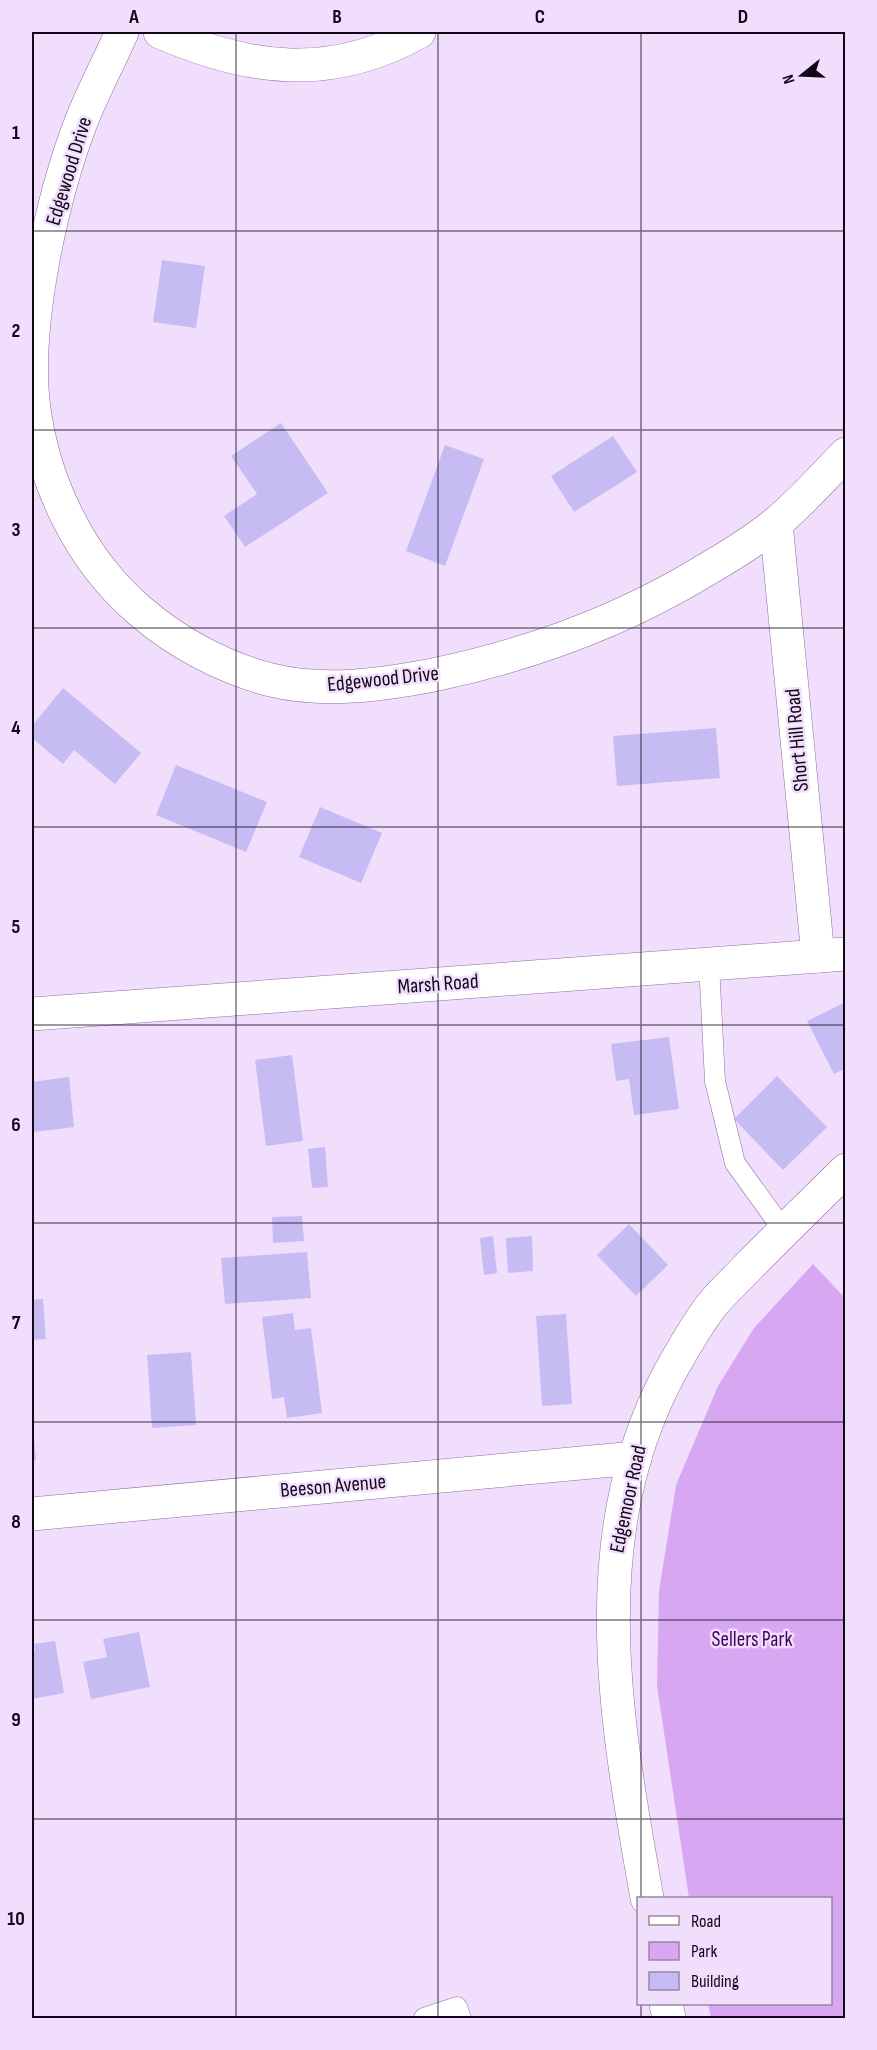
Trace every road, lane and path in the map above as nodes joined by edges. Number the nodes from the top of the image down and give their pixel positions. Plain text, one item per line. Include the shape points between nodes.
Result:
1 (122, 32) edge
2 (160, 32) edge
3 (419, 32) edge
4 (846, 454) edge
5 (776, 524) junction
6 (832, 955) edge
7 (709, 964) junction
8 (32, 1014) edge
9 (846, 1170) edge
10 (784, 1231) junction
11 (635, 1458) junction
12 (32, 1514) edge
13 (647, 1897) edge
14 (423, 2019) edge
15 (461, 2019) edge

1 - 5 street, Edgewood Drive via 81,122 48,240 33,345 33,400 42,453 60,503 87,551 117,591 180,642 272,680 310,686 401,681 496,661 598,626 688,581
2 - 3 street via 250,60 315,65 373,54
4 - 5 street, Edgewood Drive
5 - 6 street, Short Hill Road
6 - 7 street, Marsh Road
7 - 8 street, Marsh Road
7 - 10 lane via 715,1081 735,1163
9 - 10 street, Edgemoor Road
10 - 11 street, Edgemoor Road via 712,1305 662,1386
11 - 12 street, Beeson Avenue
11 - 13 street, Edgemoor Road via 617,1545 612,1589 613,1648 624,1771
14 - 15 lane via 457,2007

